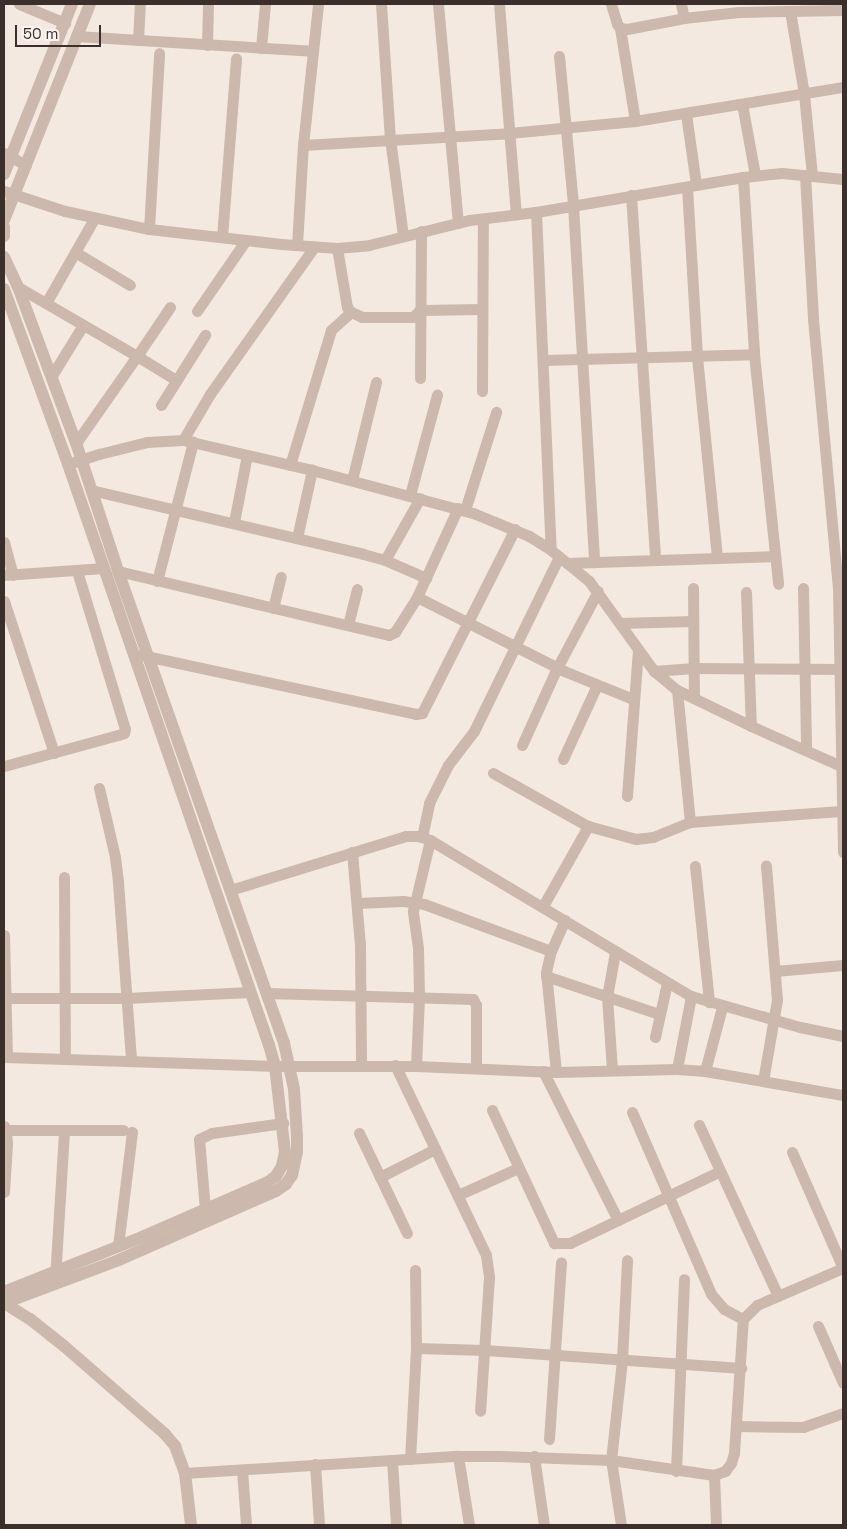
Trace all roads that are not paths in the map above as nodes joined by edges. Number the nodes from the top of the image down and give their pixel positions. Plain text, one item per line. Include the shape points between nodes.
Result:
1 (19, 4) edge
2 (72, 4) edge
3 (90, 4) edge
4 (140, 4) edge
5 (208, 4) edge
6 (265, 4) edge
7 (318, 4) edge
8 (381, 4) edge
9 (438, 4) edge
10 (499, 4) edge
11 (611, 4) edge
12 (681, 4) edge
13 (738, 8) edge
14 (843, 10) edge
15 (790, 11) junction
16 (684, 18) junction
17 (65, 23) junction
18 (620, 28) junction
19 (76, 36) junction
20 (138, 40) junction
21 (207, 45) junction
22 (261, 48) junction
23 (312, 52) junction
24 (159, 53) dead end
25 (560, 56) dead end
26 (236, 58) dead end
27 (843, 87) edge
28 (804, 94) junction
29 (742, 104) junction
30 (686, 114) junction
31 (635, 121) junction
32 (567, 128) junction
33 (509, 132) junction
34 (449, 135) junction
35 (390, 139) junction
36 (303, 145) junction
37 (7, 155) edge
38 (26, 165) junction
39 (4, 174) edge
40 (809, 175) junction
41 (749, 176) junction
42 (843, 179) edge
43 (692, 185) junction
44 (9, 193) edge
45 (631, 195) junction
46 (573, 205) junction
47 (536, 212) junction
48 (516, 214) junction
49 (94, 218) junction
50 (483, 219) junction
51 (4, 220) edge
52 (458, 222) junction
53 (4, 227) edge
54 (149, 229) junction
55 (421, 231) junction
56 (402, 235) junction
57 (4, 236) edge
58 (222, 237) junction
59 (246, 240) junction
60 (297, 245) junction
61 (314, 247) junction
62 (337, 248) junction
63 (75, 252) junction
64 (4, 257) edge
65 (130, 285) dead end
66 (18, 287) junction
67 (4, 289) edge
68 (46, 303) junction
69 (170, 307) dead end
70 (482, 309) junction
71 (420, 310) junction
72 (197, 311) dead end
73 (351, 312) junction
74 (83, 325) junction
75 (205, 335) dead end
76 (754, 354) junction
77 (137, 356) junction
78 (697, 357) junction
79 (641, 358) junction
80 (582, 359) junction
81 (544, 360) junction
82 (51, 376) junction
83 (420, 378) dead end
84 (176, 380) junction
85 (376, 382) dead end
86 (482, 391) dead end
87 (437, 395) dead end
88 (161, 405) dead end
89 (496, 412) dead end
90 (188, 441) junction
91 (76, 443) junction
92 (247, 454) junction
93 (82, 460) junction
94 (68, 464) junction
95 (290, 465) junction
96 (312, 470) junction
97 (352, 480) junction
98 (92, 490) junction
99 (415, 496) junction
100 (175, 509) junction
101 (461, 509) junction
102 (234, 522) junction
103 (515, 529) junction
104 (297, 538) junction
105 (4, 542) edge
106 (774, 556) junction
107 (559, 557) junction
108 (717, 557) junction
109 (386, 560) junction
110 (655, 560) junction
111 (594, 562) junction
112 (104, 568) junction
113 (77, 571) junction
114 (118, 572) junction
115 (8, 575) edge
116 (280, 577) dead end
117 (426, 578) junction
118 (157, 581) junction
119 (778, 584) dead end
120 (693, 588) dead end
121 (803, 588) dead end
122 (357, 589) dead end
123 (840, 589) edge
124 (598, 591) junction
125 (746, 592) dead end
126 (417, 597) junction
127 (4, 601) edge
128 (273, 608) junction
129 (468, 621) junction
130 (693, 621) junction
131 (620, 622) junction
132 (348, 625) junction
133 (515, 647) junction
134 (638, 650) junction
135 (134, 654) junction
136 (149, 656) junction
137 (557, 668) junction
138 (694, 668) junction
139 (806, 668) junction
140 (842, 669) edge
141 (749, 670) junction
142 (654, 671) junction
143 (597, 685) junction
144 (676, 690) junction
145 (694, 698) junction
146 (633, 699) junction
147 (751, 726) junction
148 (522, 745) dead end
149 (806, 750) junction
150 (54, 753) junction
151 (563, 759) dead end
152 (4, 766) edge
153 (842, 766) edge
154 (493, 773) dead end
155 (99, 788) dead end
156 (627, 796) dead end
157 (841, 810) junction
158 (690, 822) junction
159 (588, 826) junction
160 (426, 838) junction
161 (352, 852) junction
162 (843, 852) edge
163 (766, 865) dead end
164 (695, 866) dead end
165 (64, 877) dead end
166 (230, 890) junction
167 (415, 902) junction
168 (358, 903) junction
169 (543, 906) junction
170 (565, 920) junction
171 (4, 935) edge
172 (551, 951) junction
173 (615, 952) junction
174 (843, 965) edge
175 (775, 970) junction
176 (546, 976) junction
177 (667, 983) junction
178 (250, 992) junction
179 (267, 993) junction
180 (361, 996) junction
181 (419, 996) junction
182 (691, 996) junction
183 (6, 998) junction
184 (126, 998) junction
185 (607, 998) junction
186 (66, 999) junction
187 (708, 1002) junction
188 (722, 1007) junction
189 (659, 1014) junction
190 (775, 1020) junction
191 (843, 1036) edge
192 (655, 1037) dead end
193 (6, 1057) edge
194 (65, 1058) junction
195 (131, 1061) junction
196 (275, 1066) junction
197 (290, 1066) junction
198 (361, 1066) junction
199 (394, 1066) junction
200 (416, 1066) junction
201 (476, 1068) junction
202 (677, 1069) junction
203 (612, 1070) junction
204 (543, 1071) junction
205 (705, 1071) junction
206 (556, 1072) junction
207 (763, 1081) junction
208 (843, 1095) edge
209 (492, 1110) dead end
210 (632, 1112) dead end
211 (283, 1123) junction
212 (699, 1125) dead end
213 (5, 1128) edge
214 (64, 1131) junction
215 (359, 1133) dead end
216 (436, 1149) junction
217 (792, 1152) dead end
218 (518, 1168) junction
219 (720, 1171) junction
220 (380, 1177) junction
221 (4, 1192) edge
222 (458, 1195) junction
223 (669, 1195) junction
224 (205, 1209) junction
225 (618, 1220) junction
226 (407, 1233) dead end
227 (118, 1246) junction
228 (627, 1260) dead end
229 (561, 1262) dead end
230 (843, 1268) edge
231 (415, 1270) dead end
232 (55, 1278) junction
233 (684, 1279) dead end
234 (4, 1292) edge
235 (778, 1296) junction
236 (4, 1303) edge
237 (743, 1319) junction
238 (818, 1326) dead end
239 (416, 1348) junction
240 (485, 1350) junction
241 (554, 1355) junction
242 (622, 1360) junction
243 (682, 1363) junction
244 (741, 1368) junction
245 (843, 1383) edge
246 (480, 1411) dead end
247 (843, 1413) edge
248 (736, 1426) junction
249 (549, 1439) dead end
250 (458, 1456) junction
251 (534, 1456) junction
252 (410, 1459) junction
253 (392, 1460) junction
254 (611, 1460) junction
255 (314, 1464) junction
256 (242, 1470) junction
257 (676, 1471) junction
258 (185, 1473) junction
259 (714, 1475) junction
260 (191, 1525) edge
261 (246, 1525) edge
262 (320, 1525) edge
263 (396, 1525) edge
264 (469, 1525) edge
265 (544, 1525) edge
266 (621, 1525) edge
267 (716, 1525) edge

1 - 17 street
2 - 17 street
3 - 19 street
4 - 20 street
5 - 21 street
6 - 22 street
7 - 23 street
8 - 35 street
9 - 34 street
10 - 33 street
11 - 18 street
12 - 16 street
13 - 15 street
13 - 16 street
14 - 15 street
15 - 28 street
16 - 18 street
17 - 37 street
18 - 31 street
19 - 20 street
19 - 38 street
20 - 21 street
21 - 22 street
22 - 23 street
23 - 36 street
24 - 54 street
25 - 32 street
26 - 58 street
27 - 28 street
28 - 29 street
28 - 40 street
29 - 30 street
29 - 41 street
30 - 31 street
30 - 43 street
31 - 32 street
32 - 33 street
32 - 46 street
33 - 34 street
33 - 48 street
34 - 35 street
34 - 52 street
35 - 36 street
35 - 56 street
36 - 60 street
37 - 38 street
37 - 39 street
38 - 44 street
40 - 41 street
40 - 42 street
40 - 123 street via 813,329
41 - 43 street
41 - 76 street
43 - 45 street
43 - 78 street
44 - 49 street
44 - 51 street
45 - 46 street
45 - 79 street
46 - 47 street
46 - 80 street
47 - 48 street
47 - 81 street
48 - 50 street
49 - 54 street
49 - 63 street
50 - 52 street
50 - 70 street
52 - 55 street
53 - 57 street
54 - 58 street
55 - 56 street
55 - 71 street
56 - 62 street via 369,245
58 - 59 street
59 - 60 street
59 - 72 street
60 - 61 street
61 - 62 street
61 - 90 street via 210,394
62 - 73 street via 347,307
63 - 65 street
63 - 68 street
64 - 66 street
66 - 68 street
66 - 82 street
67 - 94 street
68 - 74 street
69 - 77 street
70 - 71 street
70 - 86 street
71 - 73 street via 413,317 362,317
71 - 83 street
73 - 95 street via 331,330
74 - 77 street
74 - 82 street
75 - 84 street
76 - 78 street
76 - 106 street
77 - 84 street
77 - 91 street
78 - 79 street
78 - 108 street
79 - 80 street
79 - 110 street
80 - 81 street
80 - 111 street
81 - 107 street
82 - 91 street
84 - 88 street
85 - 97 street
87 - 99 street
89 - 101 street
90 - 92 street
90 - 93 street via 147,442
90 - 100 street
91 - 93 street
92 - 95 street
92 - 102 street
93 - 94 street
93 - 98 street
94 - 112 street
95 - 96 street
96 - 97 street
96 - 104 street
97 - 99 street
98 - 100 street
98 - 114 street
99 - 101 street
99 - 109 street
100 - 102 street
100 - 118 street
101 - 103 street
101 - 117 street
102 - 104 street
103 - 107 street
103 - 129 street
104 - 109 street
105 - 115 street
106 - 108 street
106 - 119 street
107 - 111 street
107 - 124 street
107 - 133 street
108 - 110 street
109 - 117 street
110 - 111 street
112 - 113 street
112 - 135 street
113 - 115 street
113 - 150 street via 125,729 124,733
114 - 118 street
114 - 136 street
116 - 128 street
117 - 126 street
118 - 128 street
120 - 130 street
121 - 139 street
122 - 132 street
123 - 140 street
124 - 131 street
124 - 137 street
125 - 141 street
126 - 129 street
126 - 132 street via 395,632 389,635
127 - 150 street
128 - 132 street
129 - 133 street
129 - 136 street via 422,713 416,714
130 - 131 street
130 - 138 street
131 - 134 street
133 - 137 street
133 - 160 street via 474,731 448,766 429,804
134 - 142 street
134 - 146 street
135 - 136 street
135 - 178 street
136 - 166 street
137 - 143 street
137 - 148 street
138 - 141 street
138 - 142 street
138 - 145 street
139 - 140 street
139 - 141 street
139 - 149 street
140 - 153 street
141 - 147 street
142 - 144 street
143 - 146 street
143 - 151 street
144 - 145 street
144 - 158 street
145 - 147 street
146 - 156 street
147 - 149 street
149 - 153 street
150 - 152 street
153 - 157 street
154 - 159 street
155 - 184 street via 115,857
157 - 158 street
157 - 162 street
158 - 159 street via 653,837 636,839
159 - 169 street
160 - 161 street via 406,836
160 - 167 street
160 - 169 street
161 - 166 street
161 - 168 street
163 - 175 street
164 - 187 street
165 - 186 street
166 - 179 street
167 - 168 street
167 - 172 street
167 - 181 street via 413,925 418,948
168 - 180 street
169 - 170 street
170 - 172 street
170 - 173 street
171 - 183 street
172 - 176 street
173 - 177 street
173 - 185 street
174 - 175 street
175 - 190 street
176 - 185 street
176 - 206 street
177 - 182 street
177 - 189 street
178 - 184 street
178 - 196 street
179 - 180 street
179 - 197 street
180 - 181 street
180 - 198 street
181 - 200 street
181 - 201 street via 473,999 476,1004
182 - 187 street
182 - 202 street
183 - 186 street
183 - 193 street
184 - 186 street
184 - 195 street
185 - 189 street
185 - 203 street
186 - 194 street
187 - 188 street
188 - 190 street
188 - 205 street
189 - 192 street
190 - 191 street
190 - 207 street
193 - 194 street
194 - 195 street
195 - 196 street
196 - 197 street
196 - 211 street
197 - 198 street
197 - 232 street via 297,1152 292,1175 286,1184 240,1208
198 - 199 street
199 - 200 street
199 - 216 street
200 - 201 street
201 - 204 street
202 - 203 street
202 - 205 street
203 - 206 street
204 - 206 street
204 - 225 street
205 - 207 street
207 - 208 street
209 - 218 street
210 - 223 street
211 - 224 street via 285,1152 276,1176
211 - 224 street via 212,1133 199,1139
212 - 219 street
213 - 214 street
213 - 221 street
214 - 227 street via 128,1131
214 - 232 street
215 - 220 street
216 - 220 street
216 - 222 street
217 - 230 street
218 - 222 street
218 - 225 street via 554,1243 570,1243
219 - 223 street
219 - 235 street
220 - 226 street
222 - 240 street via 488,1264
223 - 225 street
223 - 237 street via 711,1294 724,1309
224 - 227 street
227 - 232 street
228 - 242 street
229 - 241 street
230 - 235 street
231 - 239 street
232 - 234 street
232 - 236 street
233 - 243 street
235 - 237 street via 756,1305
236 - 258 street via 64,1346 165,1434 175,1446
237 - 244 street
238 - 245 street
239 - 240 street
239 - 252 street
240 - 241 street
240 - 246 street
241 - 242 street
241 - 249 street
242 - 243 street
242 - 254 street
243 - 244 street
243 - 257 street
244 - 248 street
247 - 248 street via 803,1427
248 - 259 street via 731,1463
250 - 251 street
250 - 252 street
250 - 264 street
251 - 254 street
251 - 265 street
252 - 253 street
253 - 255 street
253 - 263 street
254 - 257 street
254 - 266 street
255 - 256 street
255 - 262 street
256 - 258 street
256 - 261 street
257 - 259 street
258 - 260 street
259 - 267 street

